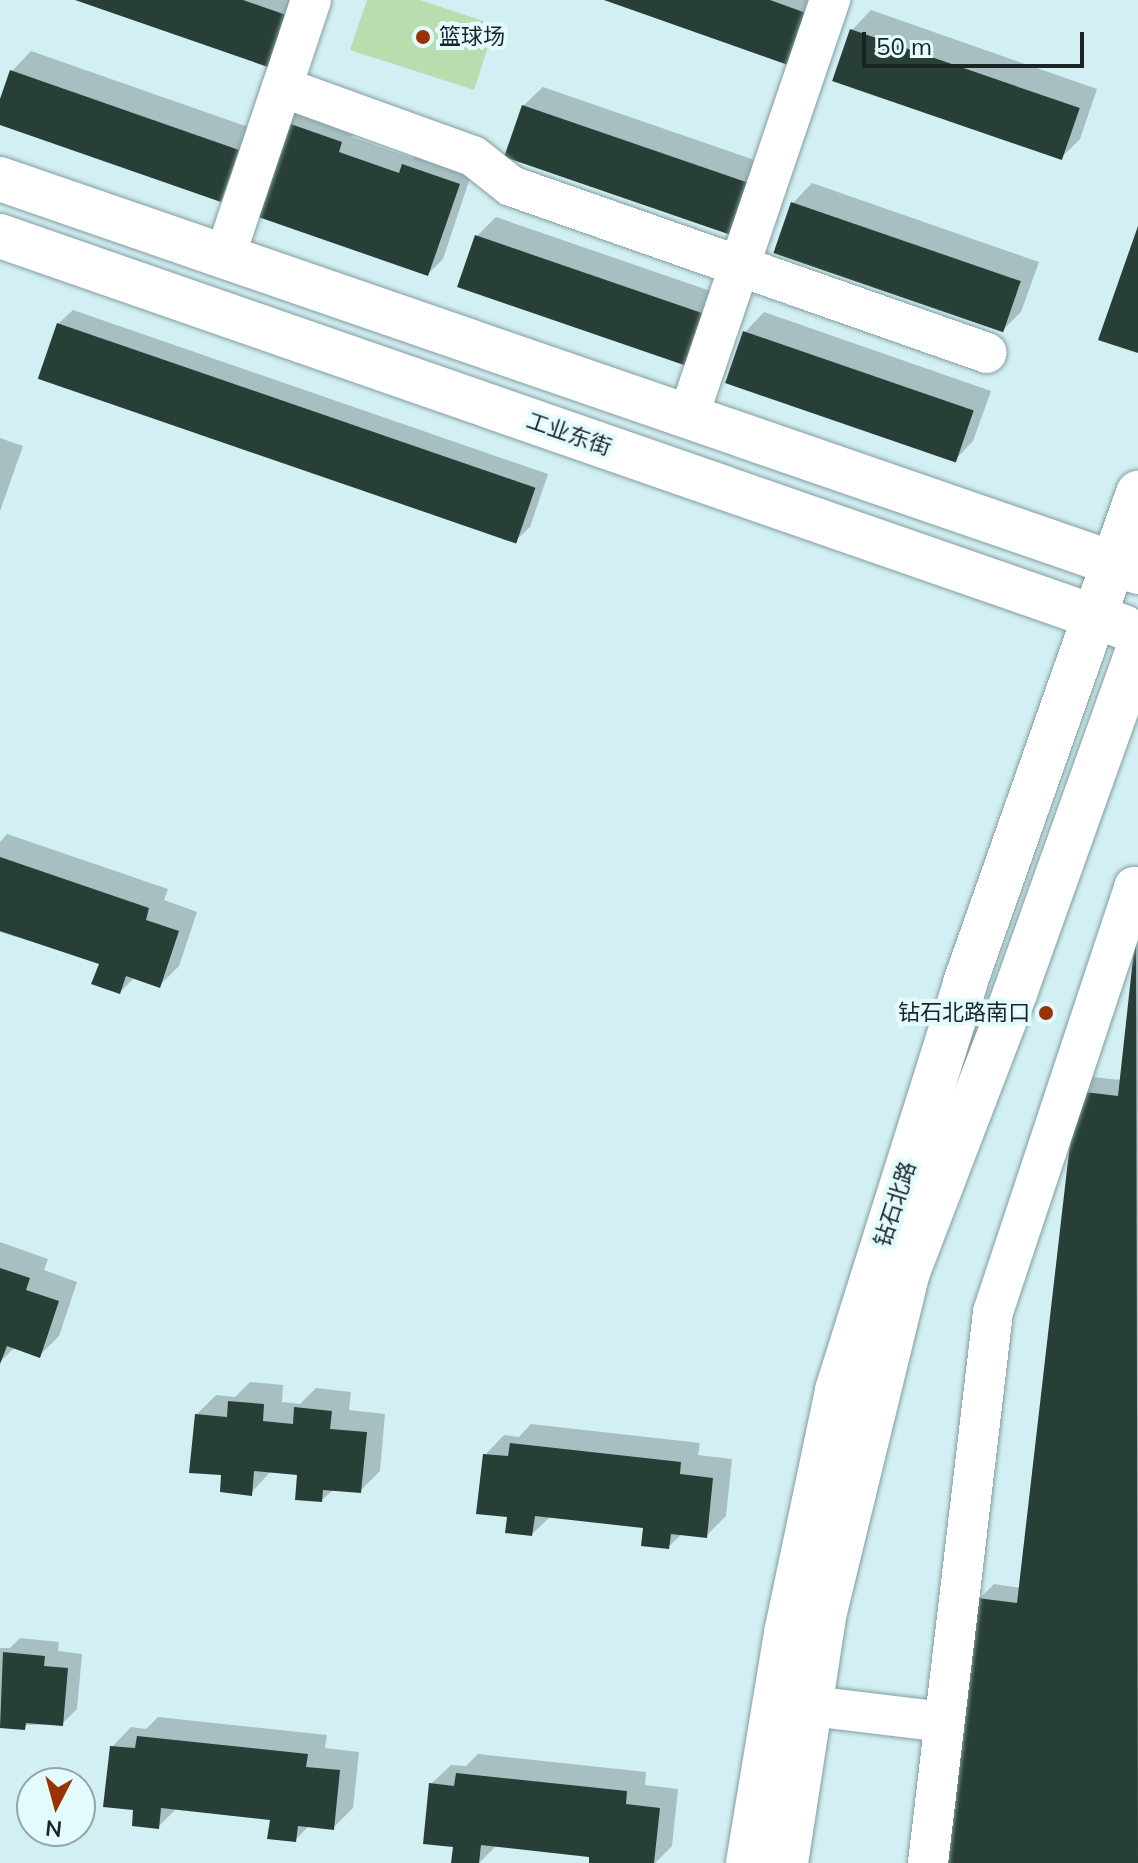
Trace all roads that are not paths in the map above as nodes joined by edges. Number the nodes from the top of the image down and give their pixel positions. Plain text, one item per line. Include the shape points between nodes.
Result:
1 (311, 0) edge
2 (830, 0) edge
3 (282, 87) junction
4 (0, 179) edge
5 (0, 236) edge
6 (225, 256) junction
7 (739, 266) junction
8 (987, 353) dead end
9 (688, 417) junction
10 (1138, 493) edge
11 (1126, 568) edge
12 (1095, 617) junction
13 (1138, 631) edge
14 (1138, 649) edge
15 (1138, 888) edge
16 (791, 1704) junction
17 (944, 1722) junction
18 (748, 1863) edge
19 (786, 1863) edge
20 (928, 1863) edge

1 - 3 street
2 - 7 street
3 - 6 street
3 - 7 street via 473,156 511,186
4 - 6 main road
5 - 12 main road, 工业东街
6 - 9 main road
7 - 8 street
7 - 9 street
9 - 11 main road
10 - 11 main road, 钻石北路
11 - 12 main road, 钻石北路
12 - 13 main road, 工业东街
12 - 16 main road, 钻石北路 via 965,983 837,1390
14 - 16 main road, 钻石北路 via 908,1272
15 - 17 street via 1134,887 993,1312
16 - 17 street
16 - 18 main road, 钻石北路
16 - 19 main road, 钻石北路
17 - 20 street

